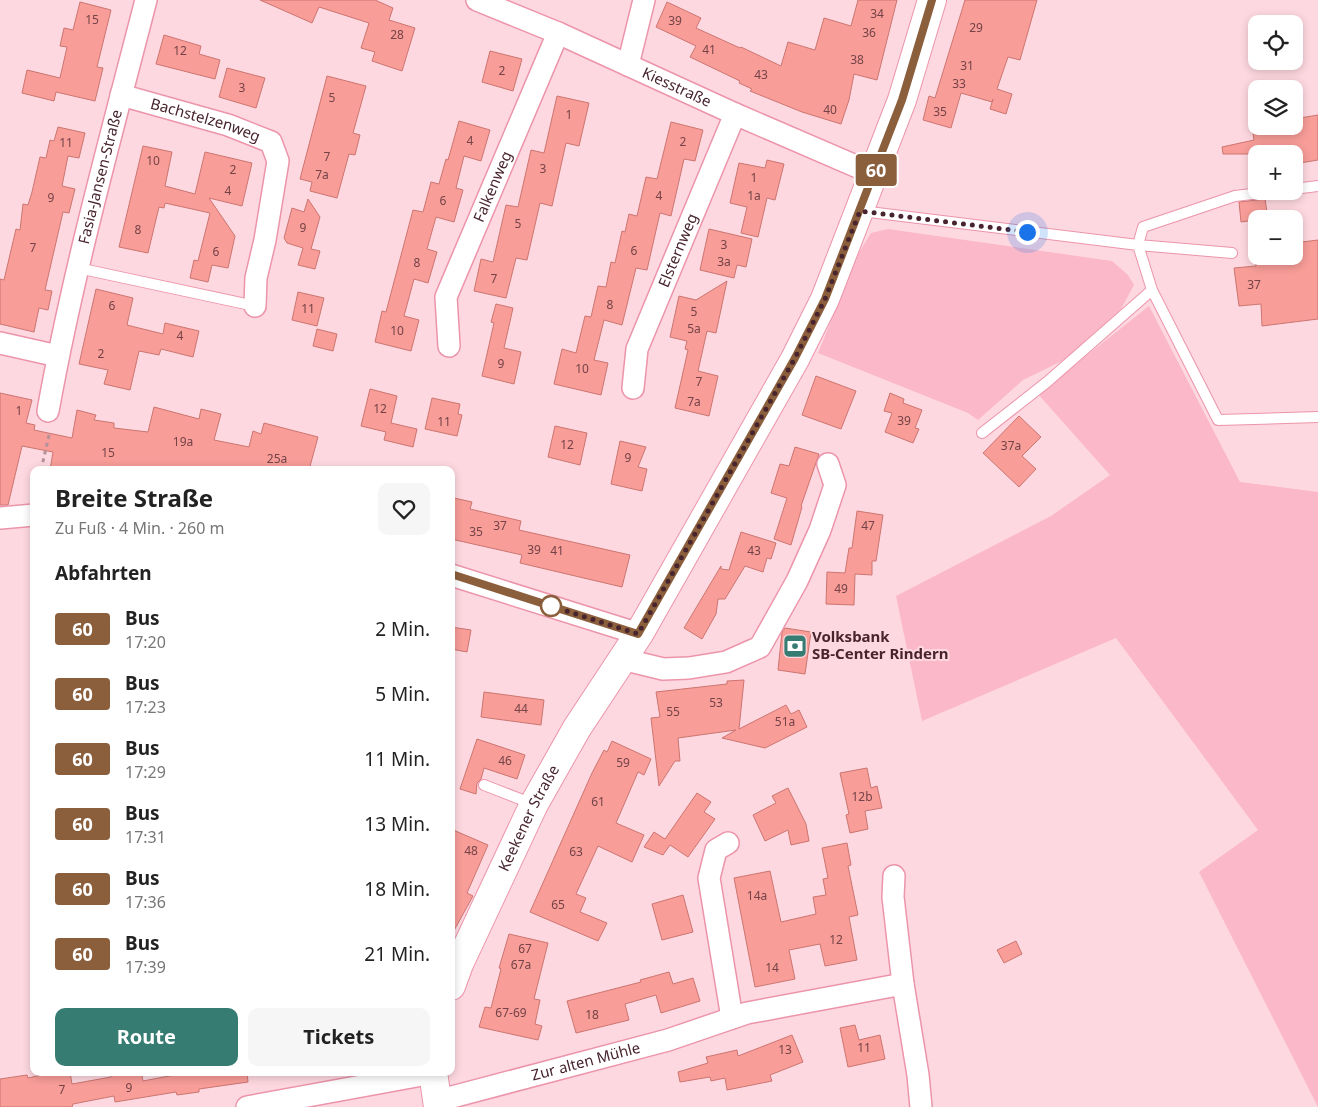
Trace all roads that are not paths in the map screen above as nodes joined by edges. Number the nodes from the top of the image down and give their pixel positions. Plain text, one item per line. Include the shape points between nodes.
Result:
1 (146, 0) edge
2 (477, 0) edge
3 (644, 0) edge
4 (932, 0) edge
5 (558, 33) junction
6 (628, 65) junction
7 (121, 95) junction
8 (735, 114) junction
9 (874, 174) junction
10 (1318, 186) edge
11 (1303, 188) edge
12 (1248, 194) edge
13 (860, 211) junction
14 (1138, 245) junction
15 (1232, 253) dead end
16 (78, 268) junction
17 (1152, 290) junction
18 (255, 306) joint
19 (0, 343) edge
20 (449, 346) dead end
21 (58, 356) junction
22 (633, 388) dead end
23 (48, 411) road end
24 (1318, 417) edge
25 (982, 433) dead end
26 (828, 464) dead end
27 (30, 515) edge
28 (0, 518) edge
29 (455, 575) edge
30 (638, 634) junction
31 (622, 659) junction
32 (484, 785) dead end
33 (534, 804) junction
34 (728, 843) dead end
35 (894, 876) dead end
36 (455, 969) edge
37 (902, 984) junction
38 (732, 1018) junction
39 (417, 1076) edge
40 (433, 1076) edge
41 (437, 1104) edge
42 (247, 1107) edge
43 (921, 1107) edge

1 - 7 street, Fasia-Jansen-Straße
2 - 5 street, Kiesstraße
3 - 6 street
4 - 9 main road, Keekener Straße via 902,100
5 - 6 street, Kiesstraße
5 - 20 street, Falkenweg via 446,297
6 - 8 street, Kiesstraße
7 - 16 street, Fasia-Jansen-Straße
7 - 18 street, Bachstelzenweg via 228,125 271,142 278,161 256,278
8 - 9 street, Kiesstraße
8 - 22 street, Elsternweg via 637,349
9 - 13 main road, Keekener Straße
10 - 11 lane
12 - 14 lane via 1142,227
13 - 14 lane
13 - 30 main road, Keekener Straße via 825,299 795,358
14 - 15 lane
14 - 17 lane
16 - 18 lane
16 - 21 street, Fasia-Jansen-Straße
17 - 24 lane via 1218,420
17 - 25 lane via 1048,382
19 - 21 street
21 - 23 street, Fasia-Jansen-Straße
26 - 31 street via 835,485 820,530 797,581 760,647 726,662 689,668 662,670
27 - 28 street
29 - 30 street
30 - 31 main road, Keekener Straße
31 - 33 main road, Keekener Straße via 576,728
32 - 33 lane
33 - 36 main road, Keekener Straße
34 - 38 street via 716,850 709,878
35 - 37 street via 893,897
37 - 38 street, Zur alten Mühle
37 - 43 street
38 - 41 street, Zur alten Mühle via 668,1040
39 - 42 street
40 - 41 main road

